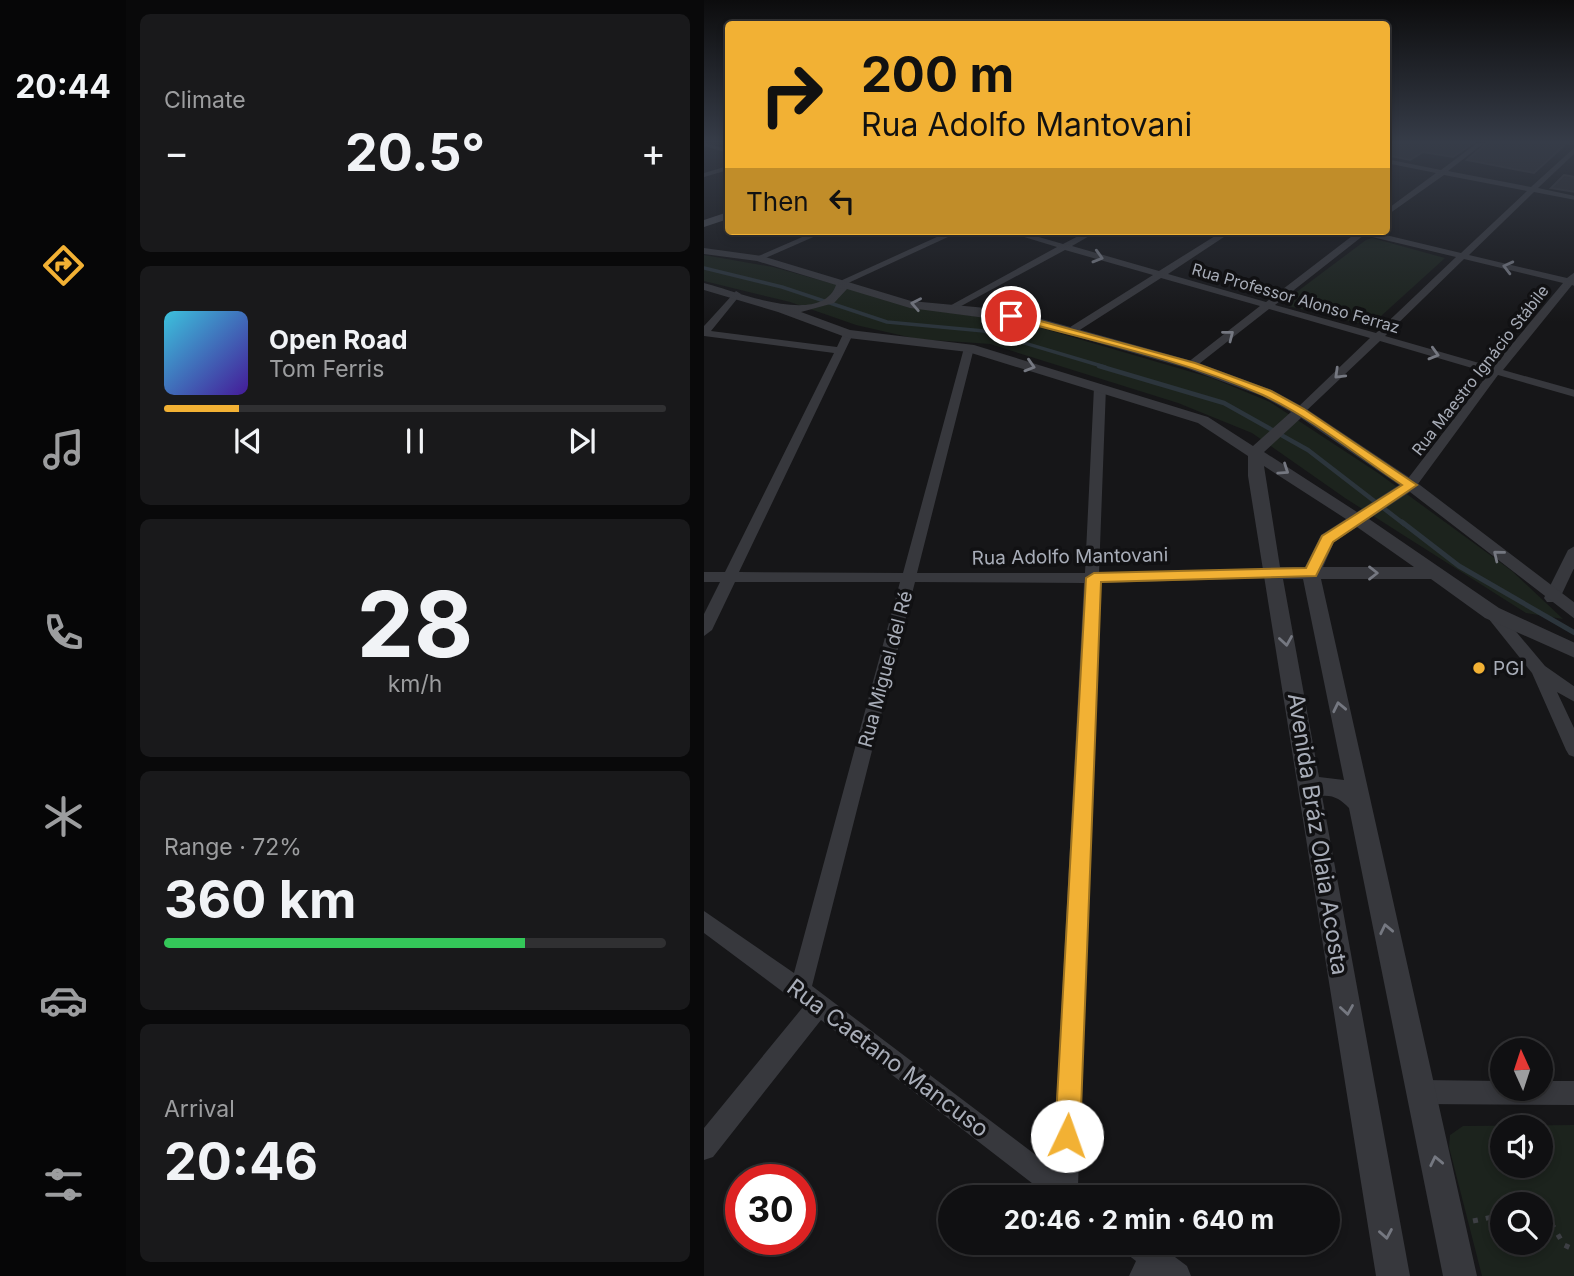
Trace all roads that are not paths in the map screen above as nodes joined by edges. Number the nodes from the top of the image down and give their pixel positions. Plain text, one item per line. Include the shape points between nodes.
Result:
1 (1517, 203) edge
2 (725, 208) edge
3 (704, 215) edge
4 (725, 216) edge
5 (704, 224) edge
6 (813, 235) edge
7 (948, 235) edge
8 (1023, 235) edge
9 (1086, 235) edge
10 (1223, 235) edge
11 (1357, 235) edge
12 (1378, 235) edge
13 (1064, 247) junction
14 (704, 251) edge
15 (1461, 255) junction
16 (758, 258) junction
17 (1160, 274) junction
18 (1573, 280) edge
19 (843, 282) junction
20 (704, 286) edge
21 (736, 294) junction
22 (1268, 306) junction
23 (782, 309) junction
24 (949, 309) junction
25 (1071, 331) junction
26 (704, 333) edge
27 (848, 334) junction
28 (1377, 337) junction
29 (969, 348) junction
30 (839, 350) junction
31 (1191, 365) junction
32 (1495, 372) junction
33 (1100, 387) junction
34 (1574, 394) edge
35 (1300, 411) junction
36 (1262, 445) junction
37 (1410, 485) junction
38 (1371, 510) junction
39 (1574, 550) edge
40 (1275, 573) junction
41 (1311, 573) junction
42 (1436, 573) junction
43 (704, 577) edge
44 (730, 577) junction
45 (910, 578) junction
46 (1094, 578) junction
47 (1552, 597) junction
48 (1492, 612) junction
49 (1574, 613) edge
50 (704, 630) edge
51 (1574, 651) edge
52 (1539, 670) junction
53 (1574, 696) edge
54 (1574, 750) edge
55 (1311, 789) junction
56 (1358, 802) junction
57 (704, 921) edge
58 (800, 990) junction
59 (819, 1005) junction
60 (1421, 1092) junction
61 (1574, 1093) edge
62 (704, 1148) edge
63 (1056, 1185) edge
64 (1068, 1185) edge
65 (1142, 1258) edge
66 (1177, 1276) edge
67 (1393, 1276) edge
68 (1460, 1276) edge

1 - 15 street
2 - 3 main road
4 - 5 main road
6 - 16 street
7 - 19 street
8 - 13 street, Rua Professor Alonso Ferraz
9 - 13 street
10 - 17 street
11 - 22 street
12 - 15 street
13 -> 17 street, Rua Professor Alonso Ferraz
13 - 24 street
14 - 16 street
18 -> 15 street
15 - 28 street
16 - 19 street
17 - 22 street, Rua Professor Alonso Ferraz
17 - 25 street
18 - 32 street, Rua Maestro Ignácio Stábile
19 - 23 street via 838,296 814,306
24 -> 19 street via 910,304
20 - 21 street
21 - 23 street
21 - 26 street
22 - 28 street, Rua Professor Alonso Ferraz
31 -> 22 street
23 - 27 street
24 - 25 street via 1011,316
25 - 31 street
26 - 30 street
27 - 29 street
27 - 30 street
28 -> 32 street, Rua Professor Alonso Ferraz
28 -> 35 street
29 -> 33 street
29 - 45 street, Rua Miguel del Ré
30 - 44 street
31 - 35 street via 1267,393
32 - 34 street, Rua Professor Alonso Ferraz
32 - 37 street, Rua Maestro Ignácio Stábile
33 - 36 street via 1203,420
33 - 46 street
35 - 36 street
35 - 37 street
36 -> 38 street
36 - 40 street, Avenida Bráz Olaia Acosta via 1256,476
37 - 38 street
47 -> 37 street
38 - 41 street via 1327,539
38 - 42 street
39 - 47 street
40 - 41 street, Rua Adolfo Mantovani
40 - 46 street, Rua Adolfo Mantovani
40 -> 55 street, Avenida Bráz Olaia Acosta
41 -> 42 street, Rua Adolfo Mantovani
56 -> 41 street, Avenida Bráz Olaia Acosta
42 - 48 street
43 - 44 street, Rua Adolfo Mantovani
44 - 45 street, Rua Adolfo Mantovani
44 - 50 street
45 - 46 street, Rua Adolfo Mantovani
45 - 58 street, Rua Miguel del Ré
46 - 64 street
47 - 49 street
48 - 51 street
48 - 52 street
52 - 53 street
52 - 54 street
55 - 56 street via 1339,786
55 -> 67 street, Avenida Bráz Olaia Acosta
60 -> 56 street, Avenida Bráz Olaia Acosta
57 - 58 street, Rua Caetano Mancuso
58 - 59 street, Rua Caetano Mancuso
59 - 62 street
59 - 63 street, Rua Caetano Mancuso
60 - 61 street
68 -> 60 street, Avenida Bráz Olaia Acosta
65 - 66 street

